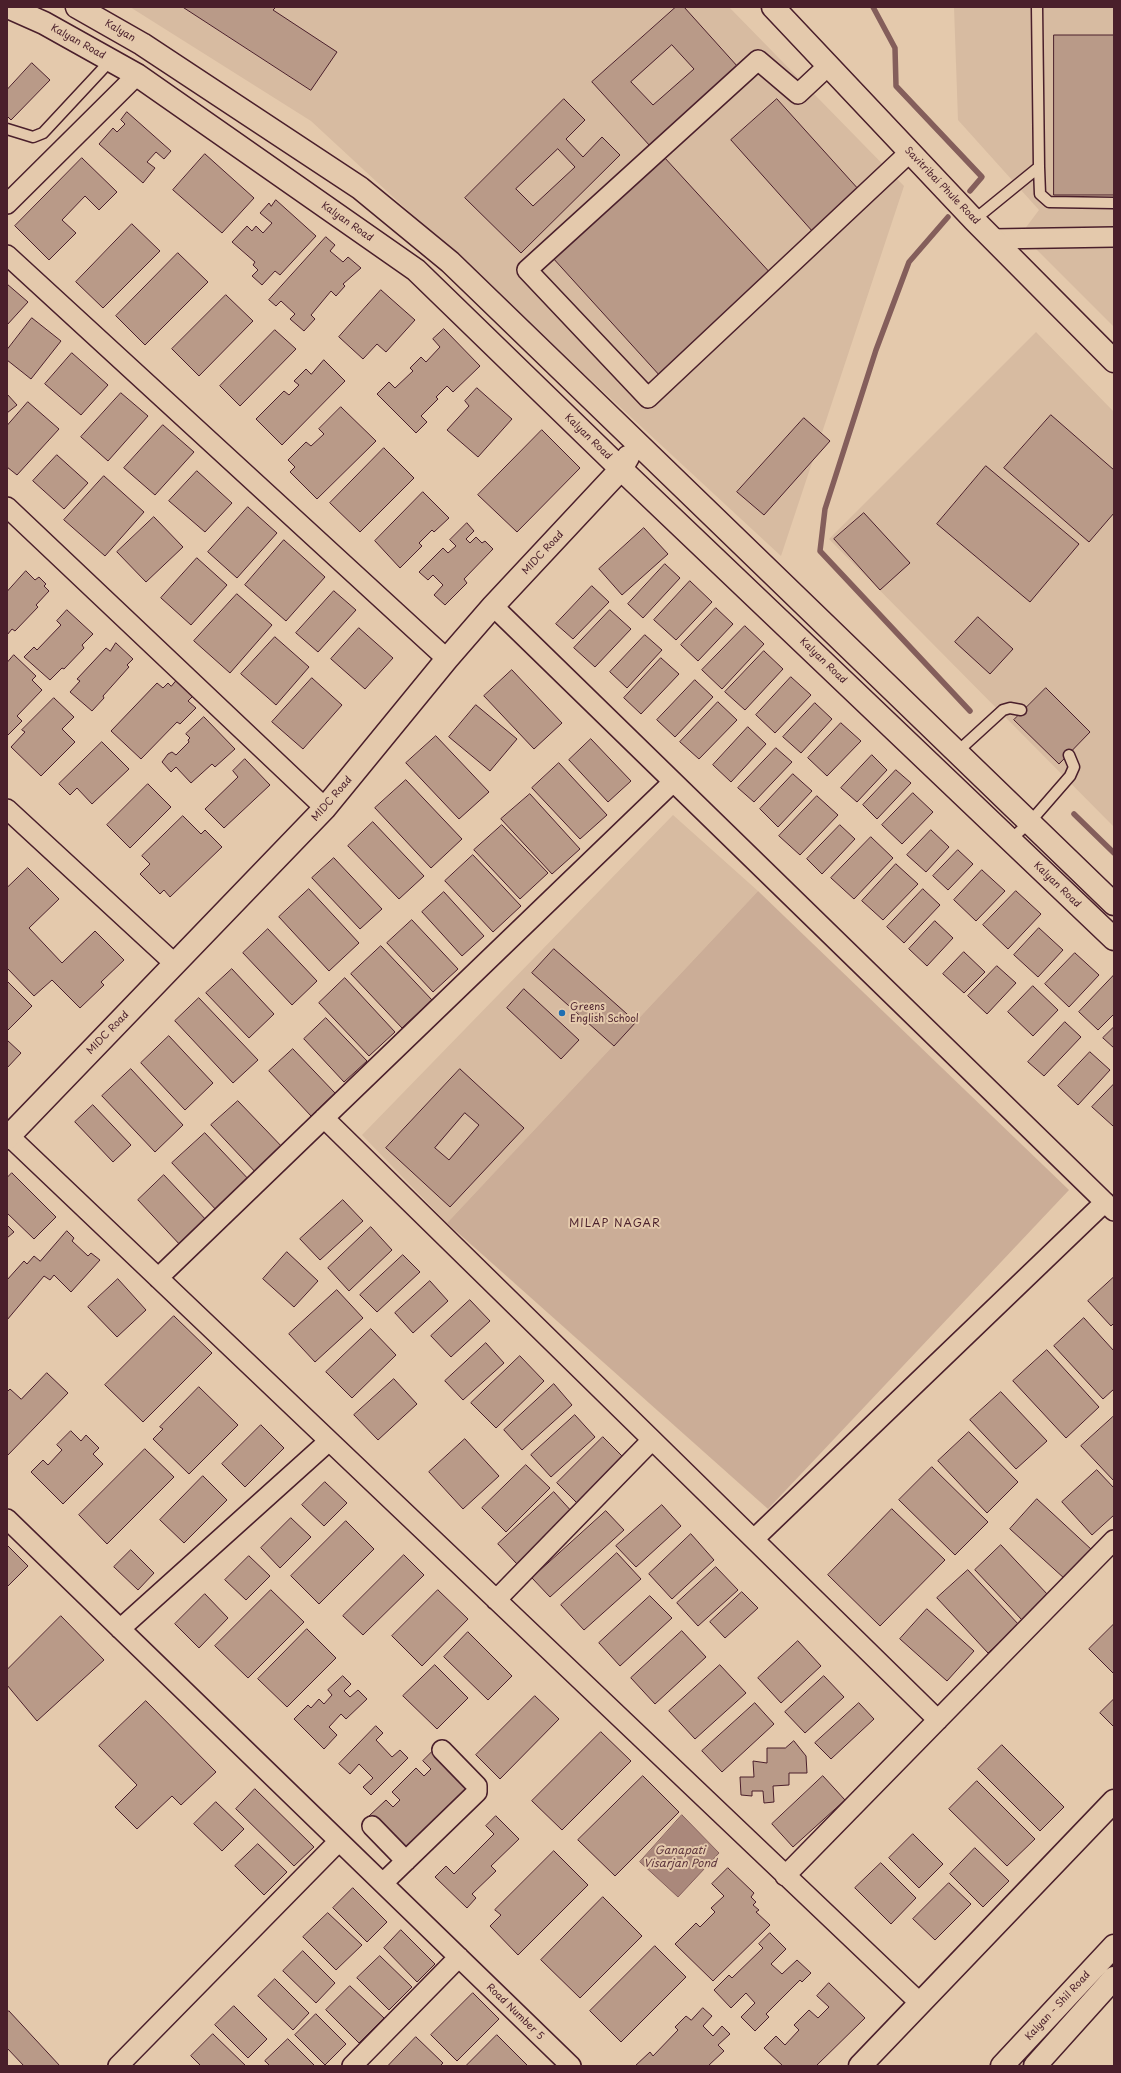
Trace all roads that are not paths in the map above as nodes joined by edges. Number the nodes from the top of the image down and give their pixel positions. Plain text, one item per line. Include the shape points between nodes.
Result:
1 (8, 7) edge
2 (77, 7) edge
3 (773, 7) edge
4 (1037, 7) edge
5 (111, 60) junction
6 (828, 65) junction
7 (137, 75) junction
8 (7, 129) edge
9 (910, 152) junction
10 (1039, 167) junction
11 (1114, 203) edge
12 (7, 204) edge
13 (974, 220) junction
14 (1114, 237) edge
15 (993, 239) junction
16 (7, 255) edge
17 (493, 304) junction
18 (471, 324) junction
19 (1114, 361) edge
20 (637, 443) junction
21 (621, 469) junction
22 (7, 507) edge
23 (493, 606) junction
24 (447, 659) junction
25 (1021, 710) dead end
26 (957, 752) junction
27 (1069, 755) dead end
28 (673, 782) junction
29 (325, 808) junction
30 (7, 809) edge
31 (1030, 822) junction
32 (1010, 840) junction
33 (1114, 904) edge
34 (1114, 939) edge
35 (175, 964) junction
36 (324, 1118) junction
37 (8, 1137) edge
38 (1109, 1207) edge
39 (158, 1278) junction
40 (652, 1440) junction
41 (329, 1441) junction
42 (7, 1519) edge
43 (754, 1540) junction
44 (1114, 1540) edge
45 (496, 1600) junction
46 (120, 1629) junction
47 (938, 1720) junction
48 (442, 1750) dead end
49 (1114, 1801) edge
50 (372, 1826) dead end
51 (339, 1841) junction
52 (406, 1860) junction
53 (785, 1876) junction
54 (383, 1883) junction
55 (1114, 1946) edge
56 (459, 1957) junction
57 (1114, 1978) edge
58 (920, 2003) junction
59 (1039, 2065) edge
60 (118, 2066) edge
61 (352, 2066) edge
62 (571, 2066) edge
63 (860, 2066) edge
64 (1002, 2066) edge

1 - 5 main road, Kalyan Road via 44,23
2 - 17 main road, Kalyan via 142,44 360,188 450,262
3 - 6 main road, Savitribai Phule Road
4 - 10 lane
5 - 7 main road, Kalyan Road
5 - 8 lane via 42,133 33,136
6 - 9 main road, Savitribai Phule Road
6 - 9 street via 798,94 758,60 527,270 648,398
7 - 12 street
7 - 18 main road, Kalyan Road via 416,270
9 - 13 main road, Savitribai Phule Road
10 - 11 lane via 1040,194 1049,202
10 - 13 lane
13 - 15 main road, Savitribai Phule Road
14 - 15 street
15 - 19 main road, Savitribai Phule Road
16 - 24 street
17 - 18 main road
17 - 20 main road
18 - 21 main road, Kalyan Road
20 - 21 main road, MIDC Road
20 - 26 main road
21 - 23 main road, MIDC Road
21 - 32 main road, Kalyan Road
22 - 29 street
23 - 24 main road, MIDC Road
23 - 28 street
24 - 29 main road, MIDC Road
25 - 26 lane via 1003,710
26 - 31 main road
27 - 31 lane via 1074,767 1070,776
28 - 36 street
28 - 38 street
29 - 35 main road, MIDC Road
30 - 35 street
31 - 32 lane
31 - 33 main road
32 - 34 main road, Kalyan Road
35 - 37 main road, MIDC Road
36 - 39 street
36 - 40 street
37 - 39 street
38 - 43 street
39 - 41 street
40 - 43 street
40 - 45 street
41 - 45 street
41 - 46 street
42 - 46 street, Road Number 5
43 - 47 street
44 - 47 street
45 - 53 street
46 - 51 street, Road Number 5
47 - 53 street
48 - 52 street via 477,1786 477,1792
49 - 58 main road
50 - 52 street
51 - 54 street, Road Number 5
51 - 60 street
52 - 54 street
53 - 58 street
54 - 56 street, Road Number 5
55 - 64 main road, Kalyan - Shil Road
56 - 61 street
56 - 62 street, Road Number 5
57 - 59 main road
58 - 63 main road

